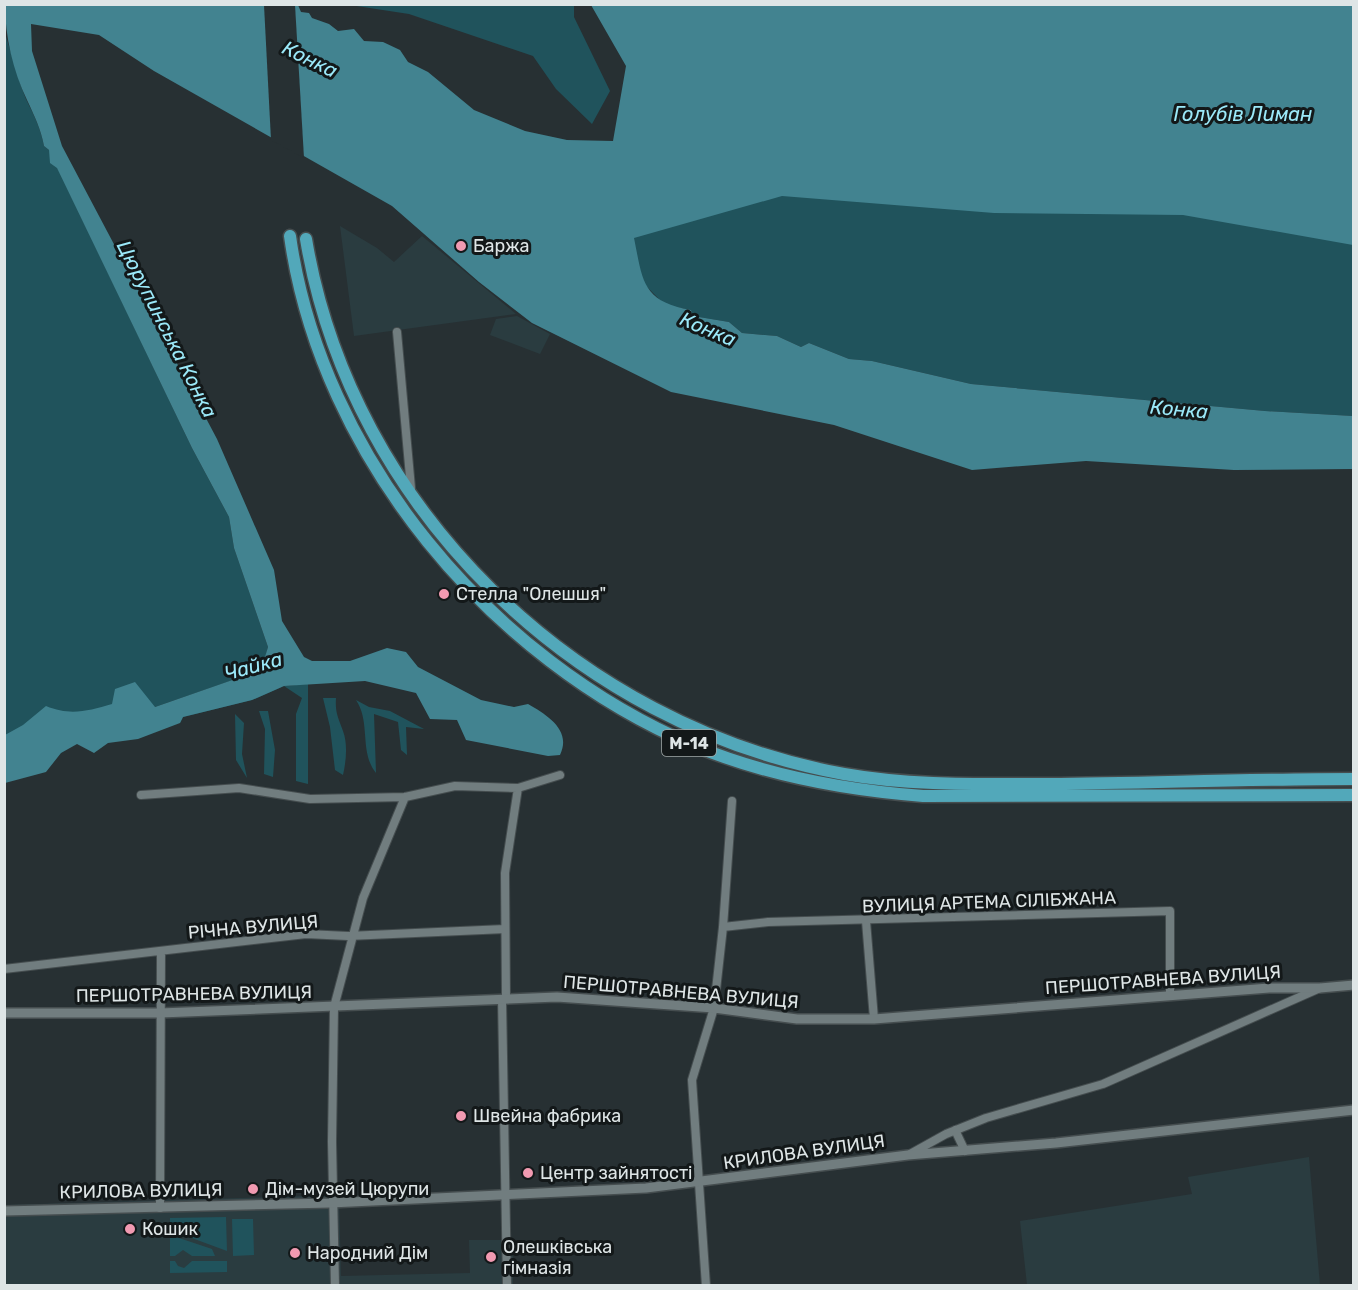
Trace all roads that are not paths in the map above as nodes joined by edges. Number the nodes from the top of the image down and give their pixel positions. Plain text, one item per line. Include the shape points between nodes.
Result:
1 (290, 236) dead end
2 (306, 239) dead end
3 (397, 332) dead end
4 (412, 495) junction
5 (560, 775) dead end
6 (1353, 778) edge
7 (518, 788) junction
8 (141, 795) dead end
9 (1353, 795) edge
10 (405, 797) junction
11 (732, 801) dead end
12 (866, 921) junction
13 (723, 927) junction
14 (506, 929) junction
15 (351, 936) junction
16 (161, 951) junction
17 (4, 969) edge
18 (1353, 985) edge
19 (1320, 988) junction
20 (1170, 996) junction
21 (504, 999) junction
22 (334, 1007) junction
23 (714, 1008) junction
24 (4, 1013) edge
25 (160, 1013) junction
26 (874, 1019) junction
27 (1353, 1110) edge
28 (955, 1130) junction
29 (964, 1150) junction
30 (908, 1155) junction
31 (697, 1183) junction
32 (507, 1194) junction
33 (334, 1203) junction
34 (160, 1208) junction
35 (4, 1211) edge
36 (335, 1286) edge
37 (507, 1286) edge
38 (706, 1286) edge

1 - 9 highway, М-14 via 301,292 322,360 370,458 407,516 477,598 523,639 576,679 637,717 695,746 778,774 873,792 923,796
2 - 4 highway, М-14 via 327,328 347,384
3 - 4 street
4 - 6 highway, М-14 via 443,538 493,593 537,633 586,668 632,698 686,725 793,763 895,781 970,784
5 - 7 street
7 - 10 street via 456,786
7 - 14 street via 506,873
8 - 10 street via 239,788 310,799
10 - 15 street
11 - 13 street
12 - 13 street, ВУЛИЦЯ АРТЕМА СІЛІБЖАНА via 768,922
12 - 20 street, ВУЛИЦЯ АРТЕМА СІЛІБЖАНА via 1170,911
12 - 26 street
13 - 23 street
14 - 15 street, РІЧНА ВУЛИЦЯ
14 - 21 street
15 - 16 street, РІЧНА ВУЛИЦЯ via 306,934
15 - 22 street
16 - 17 street, РІЧНА ВУЛИЦЯ
16 - 25 street
18 - 19 street, ПЕРШОТРАВНЕВА ВУЛИЦЯ
19 - 20 street, ПЕРШОТРАВНЕВА ВУЛИЦЯ
19 - 28 street via 1103,1084
20 - 26 street, ПЕРШОТРАВНЕВА ВУЛИЦЯ
21 - 22 street, ПЕРШОТРАВНЕВА ВУЛИЦЯ
21 - 23 street, ПЕРШОТРАВНЕВА ВУЛИЦЯ via 557,997
21 - 32 street
22 - 25 street, ПЕРШОТРАВНЕВА ВУЛИЦЯ
22 - 33 street
23 - 26 street, ПЕРШОТРАВНЕВА ВУЛИЦЯ via 797,1019
23 - 31 street via 692,1080
24 - 25 street, ПЕРШОТРАВНЕВА ВУЛИЦЯ
25 - 34 street
27 - 29 street, КРИЛОВА ВУЛИЦЯ
28 - 29 street
28 - 30 street
29 - 30 street, КРИЛОВА ВУЛИЦЯ
30 - 31 street, КРИЛОВА ВУЛИЦЯ
31 - 32 street, КРИЛОВА ВУЛИЦЯ
31 - 38 street
32 - 33 street, КРИЛОВА ВУЛИЦЯ
32 - 37 street
33 - 34 street, КРИЛОВА ВУЛИЦЯ
33 - 36 street
34 - 35 street, КРИЛОВА ВУЛИЦЯ

